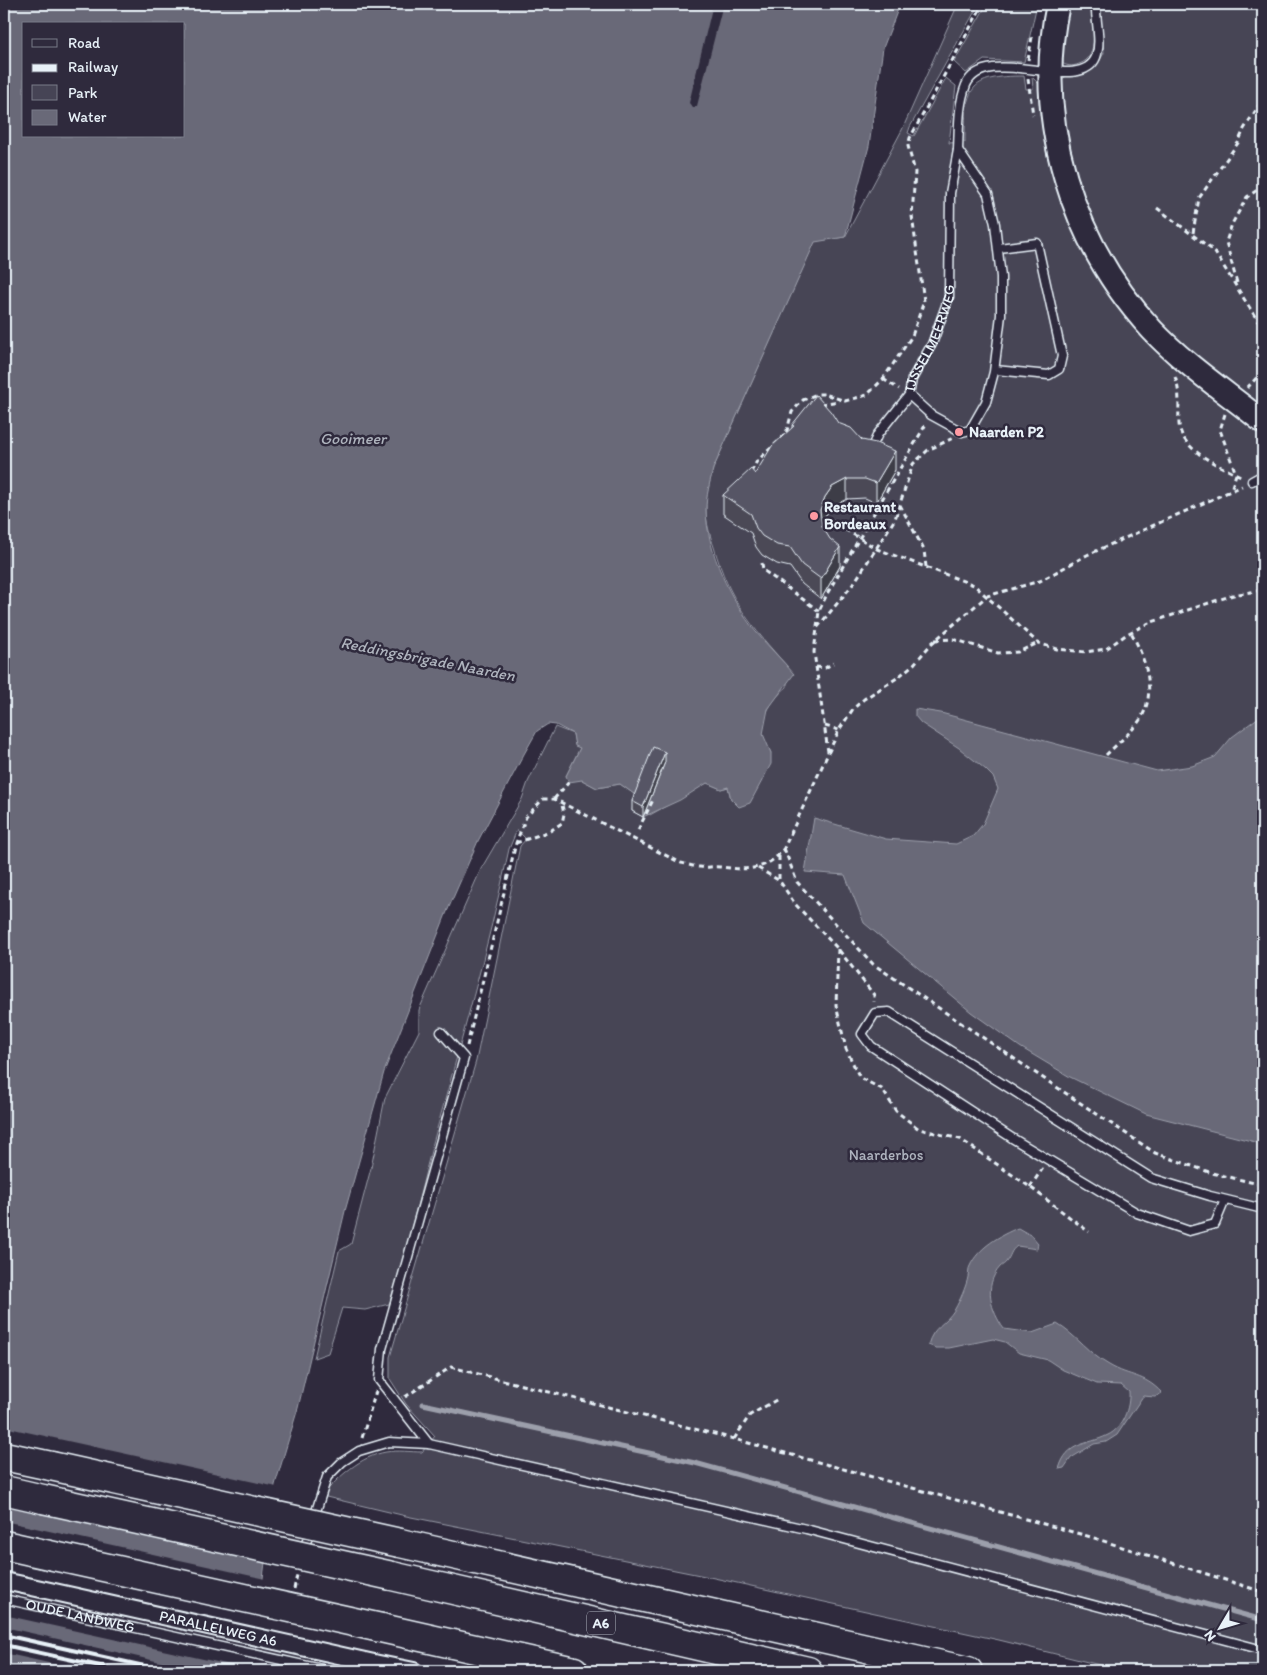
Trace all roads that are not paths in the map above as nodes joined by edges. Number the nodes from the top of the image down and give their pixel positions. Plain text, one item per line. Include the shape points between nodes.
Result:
1 (1058, 4) edge
2 (1096, 4) edge
3 (1049, 71) junction
4 (958, 150) junction
5 (999, 248) junction
6 (995, 370) junction
7 (909, 395) junction
8 (1263, 422) edge
9 (870, 452) edge
10 (1263, 476) edge
11 (1252, 481) dead end
12 (441, 1032) dead end
13 (1225, 1200) junction
14 (1263, 1209) edge
15 (429, 1444) junction
16 (4, 1456) edge
17 (4, 1490) edge
18 (4, 1545) edge
19 (300, 1560) dead end
20 (4, 1581) edge
21 (23, 1585) joint
22 (4, 1599) edge
23 (1263, 1650) edge
24 (331, 1671) edge
25 (414, 1671) edge
26 (574, 1671) edge
27 (808, 1671) edge
28 (968, 1671) edge

1 - 3 main road
2 - 3 lane, IJSSELMEERWEG via 1097,49 1093,62 1083,69
3 - 4 lane, IJSSELMEERWEG via 988,68 973,76 966,84
3 - 8 main road via 1060,163 1097,254 1153,331
4 - 5 lane via 988,194
4 - 7 lane, IJSSELMEERWEG via 950,193 949,297 932,344 912,379
5 - 6 lane via 1001,315
5 - 6 lane via 1037,243 1062,356 1059,369 1049,376
6 - 7 lane, IJSSELMEERWEG via 986,402 970,430 962,432 931,415
7 - 9 lane via 878,434
10 - 11 lane
12 - 15 lane via 464,1058 382,1349 379,1380
13 - 13 lane via 1215,1224 1189,1231 1137,1213 870,1046 862,1034 875,1012 889,1012 1151,1178
13 - 14 lane
15 - 19 lane via 389,1442 359,1451 342,1462 327,1477
15 - 23 lane via 806,1529
16 - 28 highway, A6, bridge
17 - 27 highway, A6, bridge
18 - 26 highway, bridge
20 - 21 street, OUDE LANDWEG
21 - 25 street, PARALLELWEG A6, bridge
22 - 24 lane, OUDE LANDWEG, bridge

